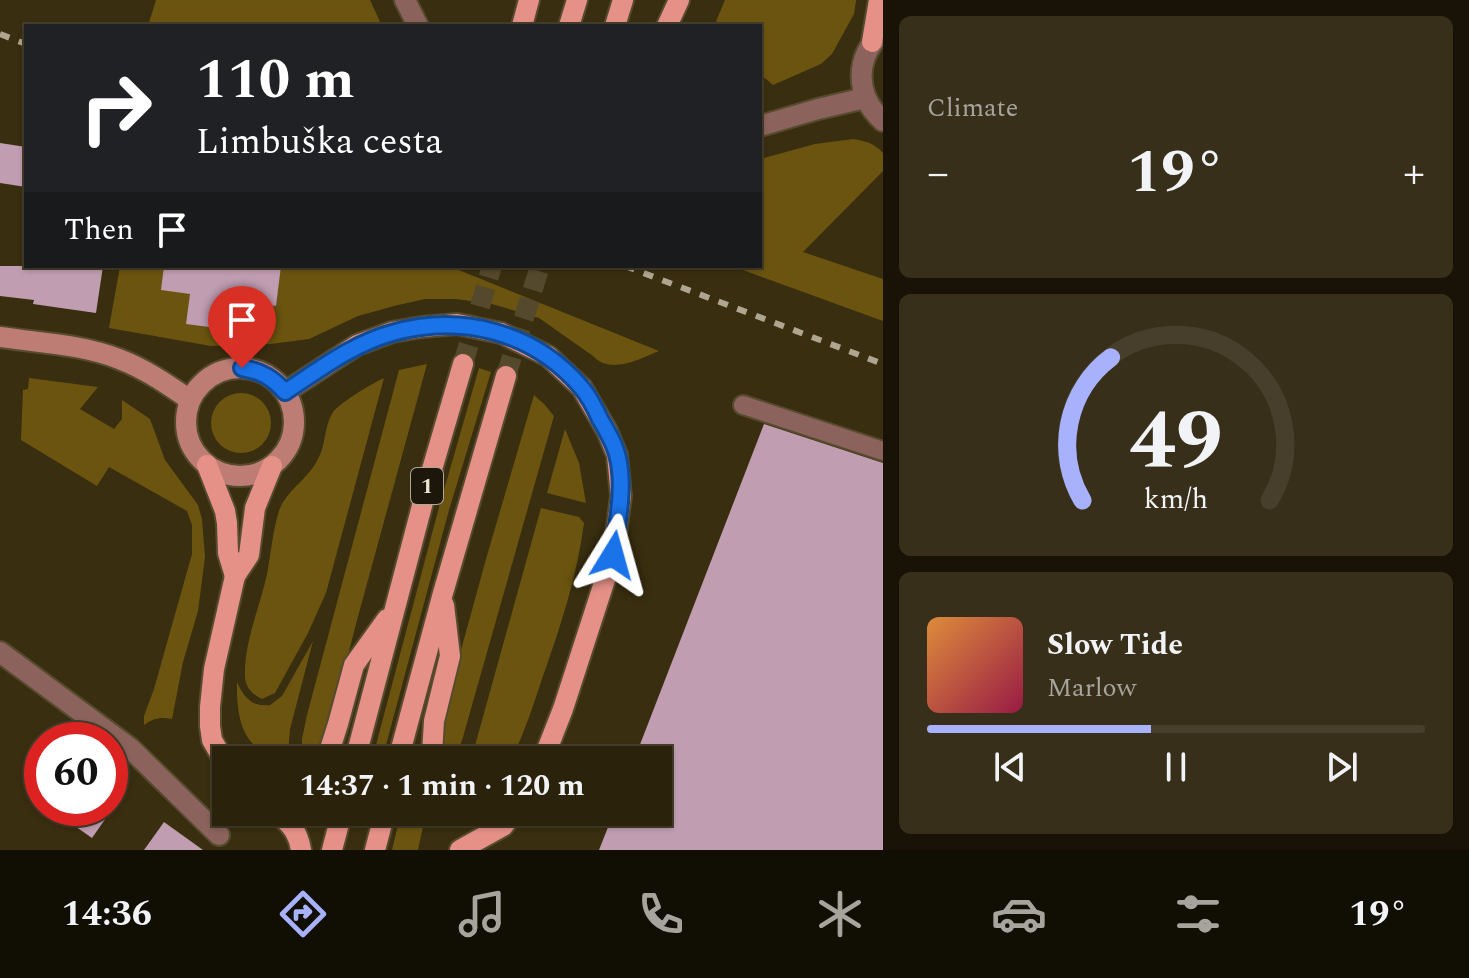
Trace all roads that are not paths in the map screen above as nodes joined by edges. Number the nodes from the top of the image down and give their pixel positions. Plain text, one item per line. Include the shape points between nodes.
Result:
1 (405, 0) edge
2 (529, 0) edge
3 (577, 0) edge
4 (623, 0) edge
5 (679, 0) edge
6 (879, 0) edge
7 (417, 24) edge
8 (523, 24) edge
9 (570, 24) edge
10 (616, 24) edge
11 (668, 24) edge
12 (878, 37) edge
13 (865, 98) junction
14 (883, 121) edge
15 (762, 125) edge
16 (0, 337) edge
17 (463, 364) tunnel mouth
18 (506, 376) tunnel mouth
19 (285, 392) junction
20 (190, 400) junction
21 (743, 405) dead end
22 (883, 451) edge
23 (207, 465) junction
24 (272, 466) junction
25 (235, 576) junction
26 (443, 593) junction
27 (394, 609) junction
28 (0, 652) edge
29 (215, 746) edge
30 (331, 746) edge
31 (359, 746) edge
32 (402, 746) edge
33 (432, 746) edge
34 (548, 746) edge
35 (291, 826) edge
36 (338, 826) edge
37 (381, 826) edge
38 (503, 826) edge
39 (219, 835) dead end
40 (301, 850) edge
41 (332, 850) edge
42 (375, 850) edge
43 (460, 850) edge

1 - 7 street
2 - 8 main road
3 - 9 main road
4 - 10 main road
5 - 11 main road
6 - 12 main road
12 - 13 street via 862,64
13 - 14 street
13 - 15 street
16 - 20 main road via 116,358
17 - 27 main road, 1
18 - 26 main road, 1
19 - 20 main road via 254,370 229,369 217,373
19 - 24 main road via 294,423 284,454
19 - 34 main road via 357,345 392,332 457,324 513,338 548,356 582,388 617,455 621,496 613,555
20 - 23 main road via 187,435
21 - 22 lane
23 - 24 main road via 241,476
23 - 25 main road via 225,511
24 - 25 main road via 255,508 249,555
25 - 29 main road via 214,669 210,707
26 - 32 main road, 1
26 - 33 main road, 1 via 450,656
27 - 30 main road, 1 via 354,665
27 - 31 main road, 1
28 - 39 street via 130,748
35 - 40 main road
36 - 41 main road
37 - 42 main road
38 - 43 main road

